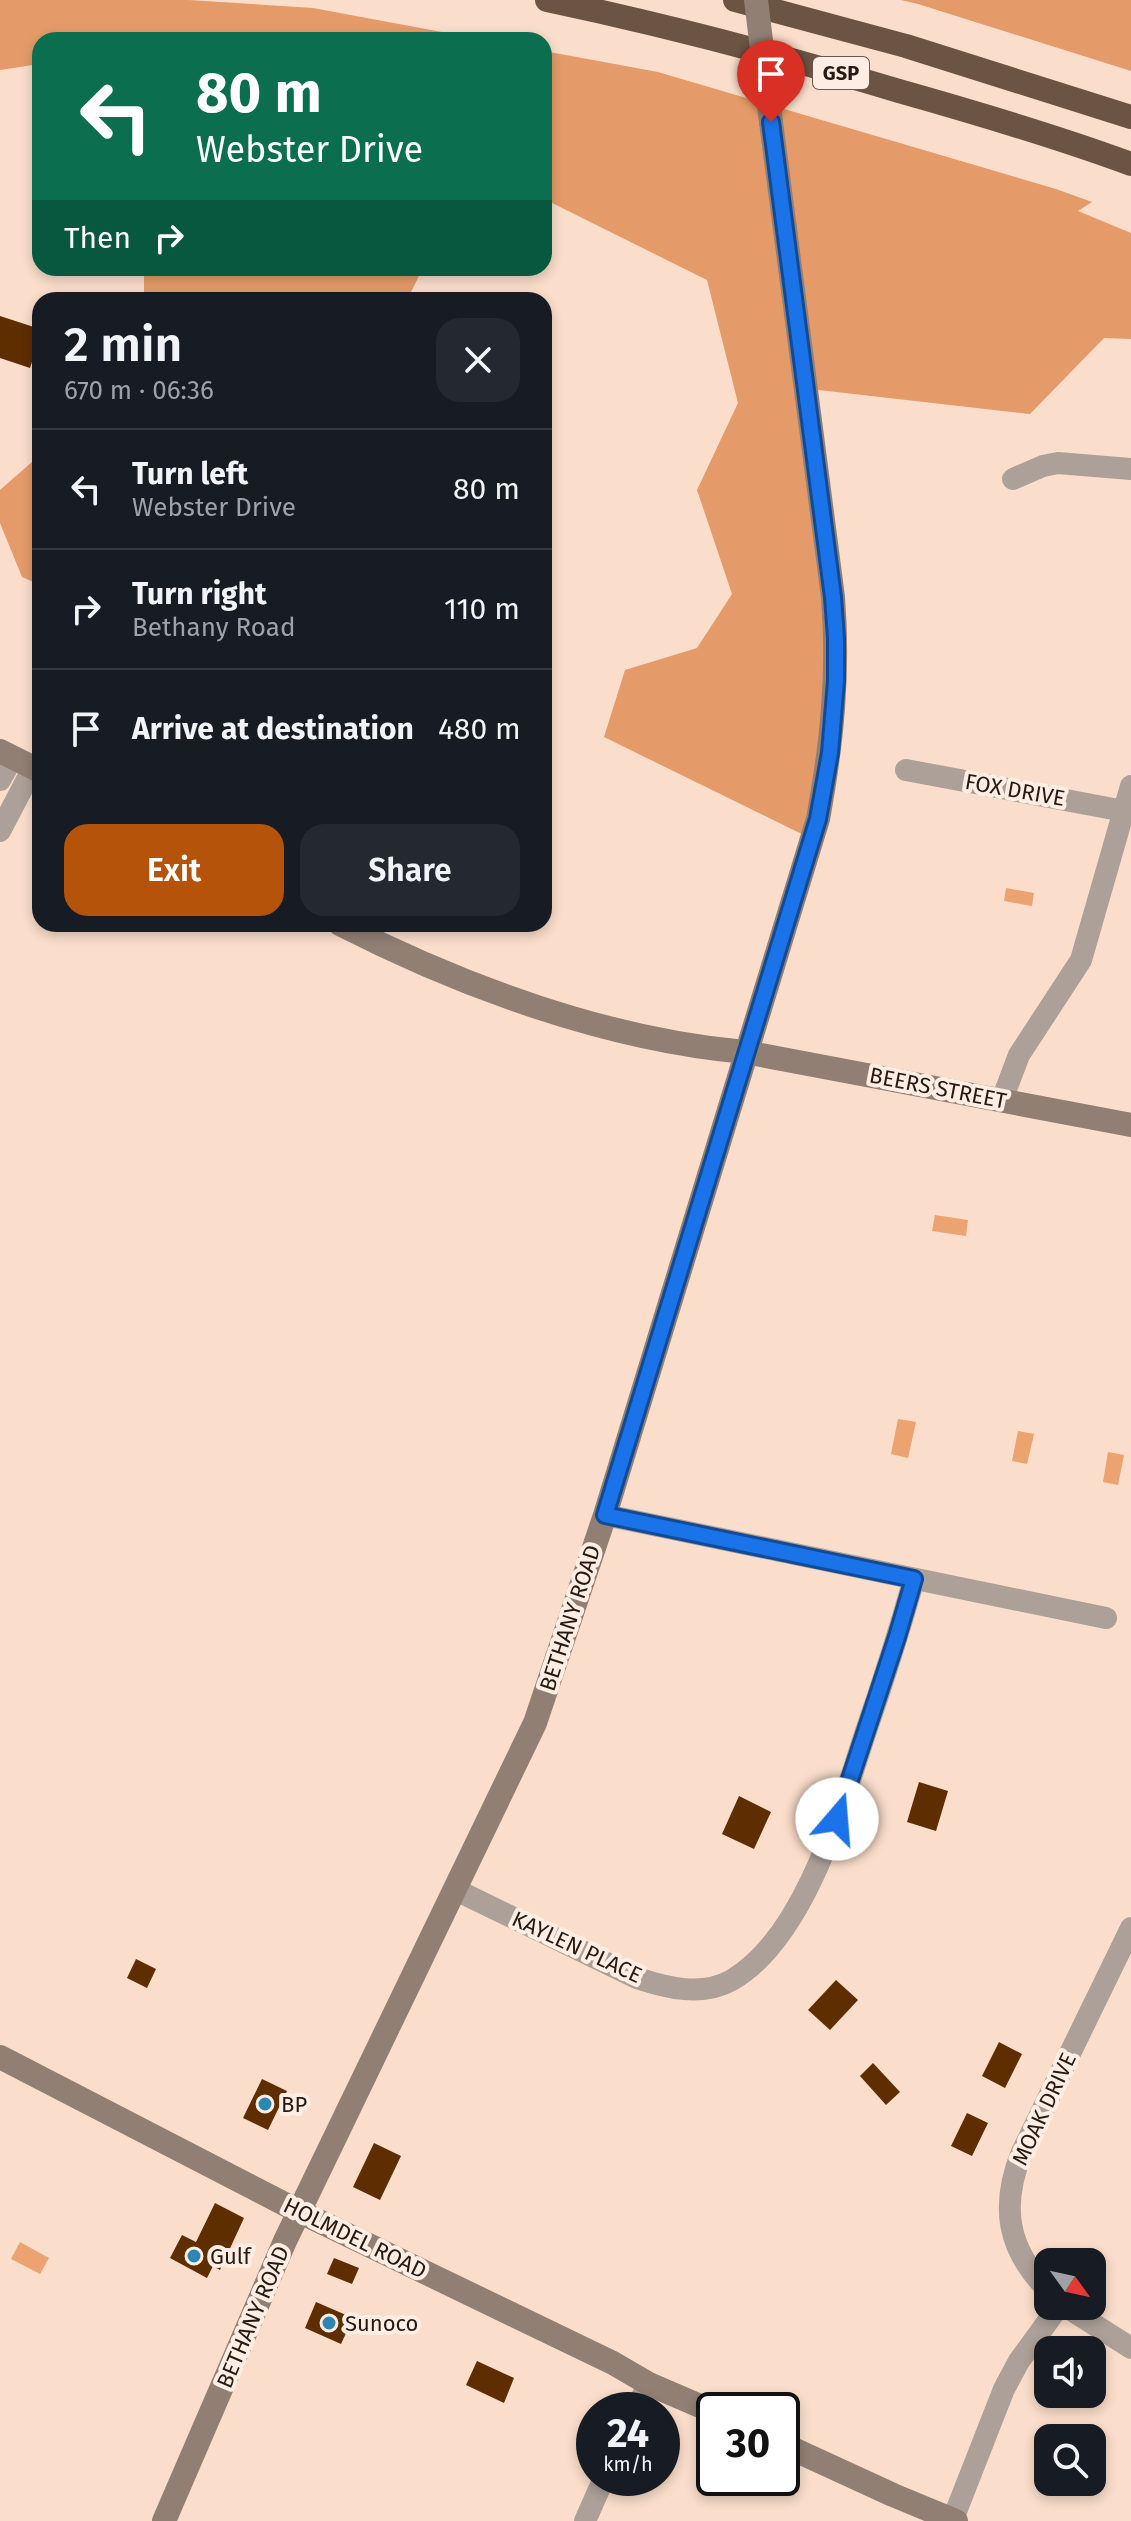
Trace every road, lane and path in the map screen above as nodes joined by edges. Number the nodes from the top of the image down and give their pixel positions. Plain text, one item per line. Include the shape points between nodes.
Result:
1 (547, 0) edge
2 (735, 0) edge
3 (756, 0) edge
4 (1131, 117) edge
5 (1131, 164) edge
6 (1131, 469) edge
7 (1013, 479) dead end
8 (21, 762) edge
9 (906, 770) dead end
10 (0, 780) edge
11 (1131, 786) edge
12 (1124, 811) junction
13 (0, 831) edge
14 (358, 932) edge
15 (745, 1052) junction
16 (1002, 1100) junction
17 (1131, 1125) edge
18 (605, 1515) junction
19 (914, 1579) junction
20 (1106, 1618) dead end
21 (456, 1890) junction
22 (1131, 1928) edge
23 (0, 2057) edge
24 (300, 2212) junction
25 (1034, 2276) edge
26 (1051, 2320) edge
27 (1085, 2320) edge
28 (1131, 2348) edge
29 (649, 2384) junction
30 (645, 2392) edge
31 (696, 2404) edge
32 (800, 2452) edge
33 (596, 2496) edge
34 (955, 2520) edge
35 (164, 2521) edge
36 (585, 2521) edge

1 - 5 highway, GSP via 812,65
2 - 4 highway, GSP via 906,46
3 - 15 street, BETHANY ROAD, bridge via 833,597 836,681 818,819
6 - 7 street via 1058,463
8 - 10 street
8 - 13 street
9 - 12 street, FOX DRIVE
11 - 12 street
12 - 16 street via 1081,960 1019,1055
14 - 15 street, BEERS STREET via 442,970 568,1016 703,1048
15 - 16 street, BEERS STREET
15 - 18 street, BETHANY ROAD
16 - 17 street, BEERS STREET
18 - 19 street
18 - 21 street, BETHANY ROAD via 535,1723
19 - 20 street
19 - 21 street, KAYLEN PLACE via 826,1849 786,1925 753,1966 718,1985 687,1990 662,1986
21 - 24 street, BETHANY ROAD
22 - 25 street, MOAK DRIVE via 1012,2180 1014,2240
23 - 24 street, HOLMDEL ROAD
24 - 29 street, HOLMDEL ROAD
24 - 35 street, BETHANY ROAD
26 - 34 street via 1004,2389
27 - 28 street
29 - 30 street
29 - 31 street, HOLMDEL ROAD
32 - 34 street
33 - 36 street

